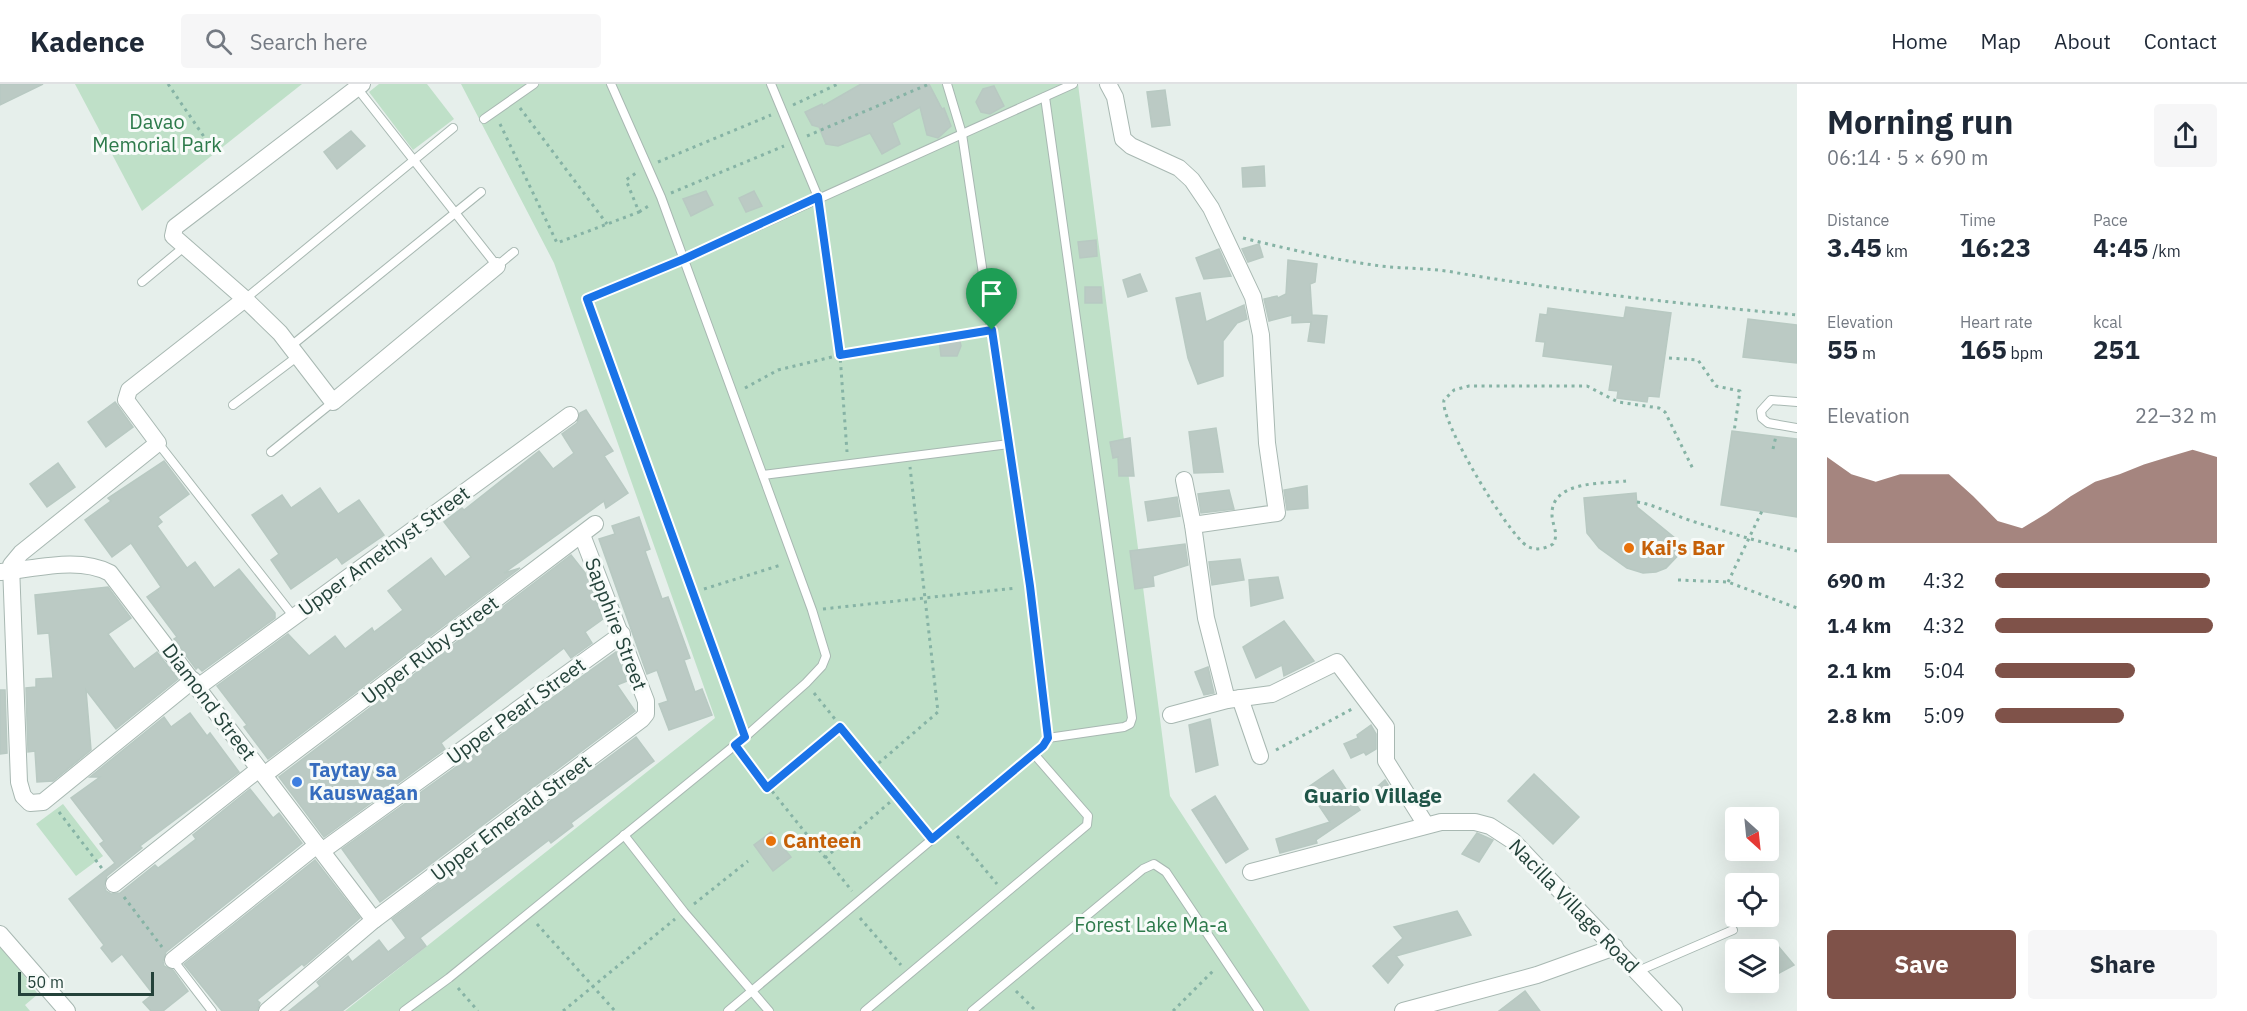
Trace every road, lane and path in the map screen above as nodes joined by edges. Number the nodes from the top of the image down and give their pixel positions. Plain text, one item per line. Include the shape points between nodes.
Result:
1 (168, 84) edge
2 (534, 84) edge
3 (611, 84) edge
4 (771, 84) edge
5 (947, 84) edge
6 (1073, 84) edge
7 (1108, 84) edge
8 (360, 86) edge
9 (1045, 97) junction
10 (513, 98) junction
11 (484, 119) dead end
12 (453, 128) dead end
13 (962, 134) junction
14 (209, 144) dead end
15 (414, 160) junction
16 (481, 192) dead end
17 (818, 197) junction
18 (455, 213) junction
19 (607, 224) dead end
20 (1224, 233) junction
21 (184, 247) junction
22 (514, 252) dead end
23 (684, 259) junction
24 (497, 266) junction
25 (142, 282) dead end
26 (245, 299) junction
27 (1797, 315) edge
28 (992, 330) junction
29 (294, 351) junction
30 (840, 355) junction
31 (1669, 358) dead end
32 (732, 394) junction
33 (333, 402) junction
34 (1797, 402) edge
35 (233, 405) dead end
36 (570, 415) dead end
37 (1797, 428) edge
38 (1734, 432) dead end
39 (159, 443) junction
40 (1009, 444) junction
41 (271, 452) dead end
42 (909, 457) junction
43 (848, 464) junction
44 (1694, 471) dead end
45 (763, 475) junction
46 (1184, 480) dead end
47 (1626, 482) dead end
48 (1637, 502) dead end
49 (1762, 511) dead end
50 (595, 524) dead end
51 (1192, 525) junction
52 (582, 535) junction
53 (1747, 539) junction
54 (1797, 551) edge
55 (794, 561) junction
56 (5, 571) edge
57 (1678, 580) dead end
58 (1728, 582) junction
59 (1030, 586) junction
60 (692, 593) junction
61 (925, 600) junction
62 (1797, 608) edge
63 (812, 610) junction
64 (294, 617) junction
65 (622, 634) junction
66 (806, 682) junction
67 (195, 684) junction
68 (1234, 699) junction
69 (1366, 700) junction
70 (646, 714) joint
71 (1171, 715) dead end
72 (840, 727) junction
73 (745, 737) junction
74 (1048, 738) junction
75 (735, 745) junction
76 (1034, 754) junction
77 (1260, 756) joint
78 (873, 768) junction
79 (261, 772) junction
80 (767, 788) junction
81 (896, 797) junction
82 (48, 798) junction
83 (1426, 825) junction
84 (948, 826) junction
85 (624, 835) junction
86 (932, 839) junction
87 (320, 848) junction
88 (825, 858) junction
89 (748, 861) dead end
90 (1251, 872) dead end
91 (114, 884) joint
92 (1004, 893) junction
93 (126, 900) dead end
94 (860, 900) junction
95 (851, 908) junction
96 (684, 912) junction
97 (528, 914) junction
98 (374, 920) junction
99 (1733, 930) dead end
100 (0, 934) edge
101 (1615, 947) junction
102 (170, 957) junction
103 (1224, 960) junction
104 (1638, 971) junction
105 (910, 975) junction
106 (450, 978) junction
107 (1007, 982) junction
108 (593, 986) junction
109 (752, 991) junction
110 (68, 1011) edge
111 (212, 1011) edge
112 (267, 1011) edge
113 (404, 1011) edge
114 (478, 1011) edge
115 (563, 1011) edge
116 (615, 1011) edge
117 (728, 1011) edge
118 (769, 1011) edge
119 (865, 1011) edge
120 (972, 1011) edge
121 (1036, 1011) edge
122 (1173, 1011) edge
123 (1259, 1011) edge
124 (1403, 1011) edge
125 (1674, 1011) edge

1 - 14 path
2 - 10 lane
3 - 23 lane
4 - 17 lane
5 - 13 lane
6 - 9 lane
7 - 20 street via 1115,97 1123,139 1179,168 1192,180
8 - 15 lane
8 - 21 street via 175,227 173,236
9 - 13 lane
9 - 74 lane via 1132,718 1124,727
10 - 11 lane
10 - 19 path
12 - 15 lane
13 - 17 lane
13 - 28 lane
15 - 18 lane
15 - 26 lane
16 - 18 lane
17 - 23 lane
17 - 30 path
18 - 24 lane
18 - 29 lane
20 - 27 path via 1342,260 1625,298
20 - 51 street via 1258,315 1267,443 1277,513
21 - 25 lane
21 - 26 street
22 - 24 lane
23 - 32 lane
23 - 60 lane via 587,299
24 - 33 street
26 - 29 street
26 - 39 street via 129,390 126,400
28 - 30 path
28 - 40 lane
29 - 33 street
29 - 35 lane
30 - 32 path via 778,370
30 - 43 path
31 - 38 path via 1698,360 1716,386 1740,391
32 - 45 lane
33 - 41 lane
34 - 37 lane via 1771,400 1761,411 1768,423
36 - 64 street, Upper Amethyst Street
39 - 56 street via 21,553
39 - 64 lane
40 - 42 lane
40 - 59 lane
42 - 43 lane
42 - 61 path
43 - 45 lane
44 - 47 path via 1665,412 1612,400 1593,388 1469,387 1454,390 1444,400 1445,414 1476,476 1506,524 1528,547 1537,549 1553,544 1556,538 1552,516 1562,494 1583,485
45 - 55 lane
46 - 51 street
48 - 53 path
49 - 53 path
50 - 52 street, Upper Ruby Street
51 - 68 street via 1206,618
52 - 65 street, Sapphire Street
52 - 79 street, Upper Ruby Street
53 - 54 path
53 - 58 path
55 - 60 path
55 - 63 lane
56 - 67 street, Diamond Street via 88,565 110,573
56 - 82 street via 19,783 30,803
57 - 58 path
58 - 62 path
59 - 61 path
59 - 74 lane
60 - 73 lane
61 - 63 path
61 - 78 path via 938,712
63 - 66 lane via 826,656
64 - 67 street, Upper Amethyst Street
65 - 70 street, Sapphire Street via 646,701
65 - 87 street, Upper Pearl Street
66 - 72 path
66 - 73 lane
67 - 79 street, Diamond Street
67 - 82 street, Upper Amethyst Street
68 - 69 street via 1272,694 1337,662
68 - 71 street
68 - 77 street
69 - 77 path via 1314,731
69 - 83 street via 1386,727 1386,761
70 - 98 street, Upper Emerald Street
72 - 78 path
72 - 80 path
73 - 75 lane
74 - 76 lane
75 - 80 path
75 - 85 lane
76 - 84 lane
76 - 92 lane via 1089,820
78 - 81 path
79 - 87 street, Diamond Street
79 - 91 street, Upper Ruby Street
80 - 88 path
81 - 86 path
81 - 88 path
82 - 91 path
83 - 90 street, Nacilla Village Road
83 - 101 street, Nacilla Village Road via 1475,822 1502,832
84 - 86 lane
84 - 92 path
85 - 96 lane
85 - 97 lane
86 - 94 lane
87 - 98 street, Diamond Street
87 - 102 street, Upper Pearl Street
88 - 94 path
89 - 96 path
92 - 105 lane
93 - 102 path
94 - 95 lane
95 - 105 path
95 - 109 lane
96 - 108 path
96 - 109 lane
97 - 106 lane
97 - 108 path
98 - 112 street, Upper Emerald Street
99 - 104 lane
100 - 110 street
101 - 104 street, Nacilla Village Road
101 - 124 street via 1537,975
102 - 111 lane
103 - 107 lane via 1166,872 1154,864
103 - 122 path
103 - 123 lane
104 - 125 street, Nacilla Village Road
105 - 119 lane
106 - 113 lane
106 - 114 path
107 - 120 lane
107 - 121 path
108 - 115 path
108 - 116 path
109 - 117 lane
109 - 118 lane

